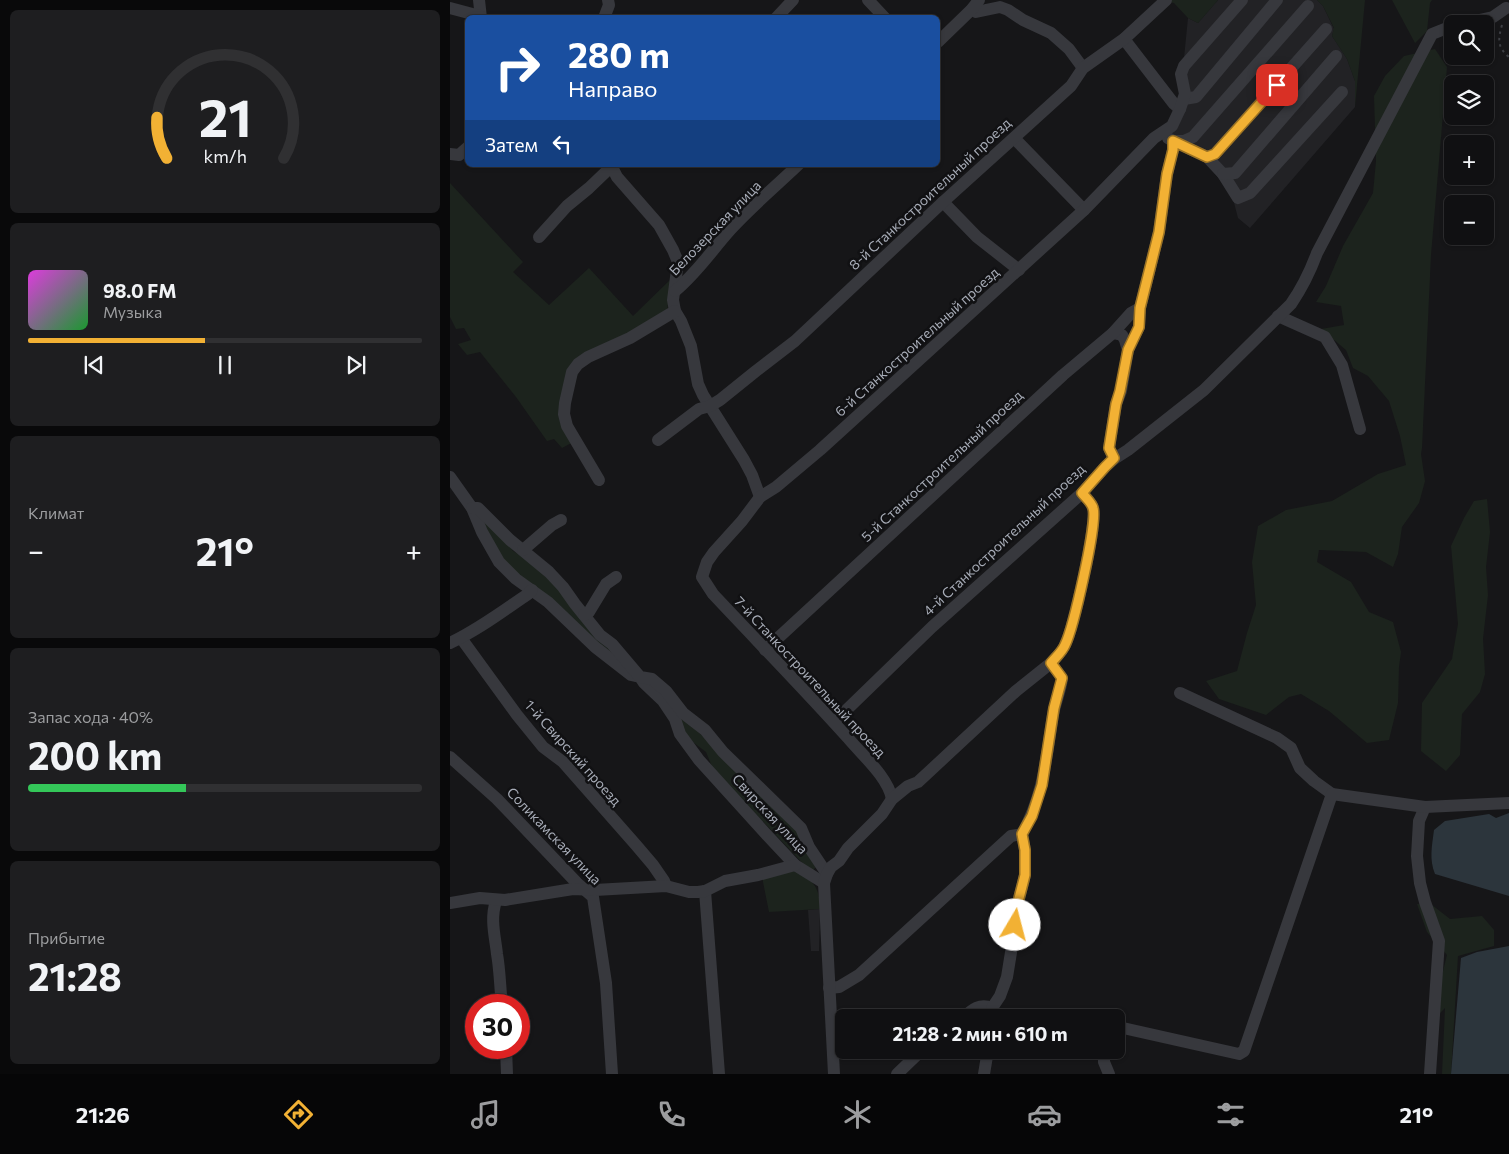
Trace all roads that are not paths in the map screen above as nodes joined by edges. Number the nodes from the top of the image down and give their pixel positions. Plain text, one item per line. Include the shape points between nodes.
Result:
1 (479, 0) edge
2 (793, 0) edge
3 (868, 0) edge
4 (1166, 0) edge
5 (1242, 0) edge
6 (1277, 0) edge
7 (610, 2) edge
8 (975, 4) edge
9 (1308, 6) dead end
10 (450, 8) edge
11 (1506, 8) road end
12 (473, 15) edge
13 (480, 15) edge
14 (605, 15) edge
15 (779, 15) edge
16 (882, 15) edge
17 (1494, 16) edge
18 (1326, 29) dead end
19 (1444, 29) edge
20 (940, 40) edge
21 (1124, 40) junction
22 (1336, 56) dead end
23 (1083, 68) junction
24 (1342, 92) dead end
25 (1182, 104) junction
26 (1161, 134) junction
27 (1014, 138) junction
28 (1173, 141) junction
29 (1207, 157) junction
30 (610, 167) edge
31 (613, 167) edge
32 (796, 167) edge
33 (1223, 174) junction
34 (943, 202) junction
35 (1084, 210) junction
36 (539, 237) dead end
37 (678, 262) junction
38 (699, 268) junction
39 (1019, 270) junction
40 (675, 291) junction
41 (1140, 308) junction
42 (674, 311) junction
43 (1278, 316) junction
44 (1113, 333) junction
45 (1128, 350) junction
46 (710, 406) junction
47 (1360, 428) dead end
48 (658, 440) dead end
49 (1114, 458) junction
50 (450, 477) edge
51 (599, 480) dead end
52 (1082, 493) junction
53 (760, 497) junction
54 (472, 508) junction
55 (561, 520) dead end
56 (523, 550) junction
57 (616, 577) dead end
58 (702, 577) joint
59 (532, 590) junction
60 (584, 615) junction
61 (456, 640) edge
62 (765, 650) junction
63 (1051, 663) junction
64 (640, 677) junction
65 (1180, 693) dead end
66 (679, 716) junction
67 (834, 722) junction
68 (452, 762) edge
69 (1332, 794) junction
70 (892, 799) junction
71 (1509, 803) edge
72 (1425, 807) junction
73 (1022, 834) junction
74 (795, 865) junction
75 (826, 878) junction
76 (666, 886) junction
77 (584, 890) junction
78 (704, 891) junction
79 (496, 900) junction
80 (450, 903) edge
81 (829, 988) junction
82 (501, 994) edge
83 (974, 1009) edge
84 (990, 1009) edge
85 (995, 1009) edge
86 (1125, 1028) edge
87 (506, 1059) edge
88 (913, 1059) edge
89 (986, 1059) edge
90 (1104, 1059) edge
91 (507, 1074) edge
92 (612, 1074) edge
93 (719, 1074) edge
94 (834, 1074) edge
95 (897, 1074) edge
96 (984, 1074) edge
97 (1109, 1074) edge
98 (1430, 1074) edge

1 - 13 street
2 - 15 street
3 - 16 street
4 - 21 street, 8-й Станкостроительный проезд
5 - 25 street via 1184,66 1181,74 1185,94
6 - 25 street via 1196,97
7 - 14 street
8 - 20 street
8 - 23 street via 976,12 1000,7 1051,33
9 - 28 street via 1194,137
10 - 12 street
11 - 17 street
18 - 29 street via 1215,154
19 - 43 street, 4-й Станкостроительный проезд via 1432,34 1317,253 1310,274 1291,304
21 - 23 street, 8-й Станкостроительный проезд
21 - 25 street via 1174,104
22 - 33 street via 1235,172
23 - 27 street, 8-й Станкостроительный проезд via 1071,86
24 - 33 street via 1250,193 1238,198
25 - 26 street, 6-й Станкостроительный проезд via 1172,126
26 - 28 street
26 - 35 street, 6-й Станкостроительный проезд
27 - 34 street, 8-й Станкостроительный проезд
27 - 35 street
28 - 29 street
28 - 41 street via 1159,232
29 - 33 street
30 - 36 street via 566,206
31 - 37 street via 617,177 659,224
32 - 38 street, Белозерская улица via 711,250
34 - 39 street via 977,237
34 - 46 street, 8-й Станкостроительный проезд via 795,342
35 - 39 street, 6-й Станкостроительный проезд
37 - 38 street
37 - 40 street
38 - 40 street, Белозерская улица
39 - 53 street, 6-й Станкостроительный проезд via 820,450 776,488
40 - 42 street
41 - 44 street, 5-й Станкостроительный проезд
41 - 45 street via 1139,327
42 - 46 street via 691,346 698,384
42 - 51 street via 630,338 588,357 572,372 565,420
43 - 47 street via 1325,337 1342,365
43 - 49 street, 4-й Станкостроительный проезд via 1204,390
44 - 45 street via 1122,335
44 - 62 street, 5-й Станкостроительный проезд via 1063,375
45 - 49 street via 1109,448
46 - 48 street, 8-й Станкостроительный проезд via 699,409
46 - 53 street via 744,460
49 - 52 street, 4-й Станкостроительный проезд
50 - 54 street, Свирская улица
52 - 63 street via 1093,508 1093,524 1069,634
52 - 67 street, 4-й Станкостроительный проезд via 932,627
53 - 58 street, 6-й Станкостроительный проезд via 714,552
54 - 56 street, Свирская улица via 478,508
54 - 59 street, Свирская улица via 499,562
55 - 56 street
56 - 60 street, Свирская улица via 549,572
57 - 60 street via 606,584
58 - 62 street, 7-й Станкостроительный проезд via 713,594
59 - 61 street
59 - 64 street, Свирская улица via 596,647 631,675
60 - 64 street, Свирская улица
61 - 76 street, 1-й Свирский проезд via 543,747 563,762 636,845
62 - 67 street, 7-й Станкостроительный проезд
63 - 70 street via 918,782
63 - 73 street via 1062,678 1061,684 1042,785
64 - 66 street, Свирская улица
65 - 69 street via 1277,738 1291,748 1300,768
66 - 74 street, Свирская улица via 680,734 700,760
66 - 75 street via 705,730 723,752 801,828
67 - 70 street, 7-й Станкостроительный проезд via 877,772 891,791
68 - 77 street, Соликамская улица via 497,799
69 - 72 street
69 - 86 street via 1244,1051 1239,1054
70 - 75 street via 882,814 831,867
71 - 72 street
72 - 98 street via 1419,822 1417,856 1420,883 1439,941
73 - 81 street via 1011,836 860,975 840,987
73 - 85 street via 1025,875 1016,910 1007,977
74 - 75 street, Свирская улица
74 - 78 street via 725,881
75 - 81 street
76 - 77 street
76 - 78 street via 689,892
77 - 79 street
77 - 92 street, Соликамская улица via 593,898 606,983
78 - 93 street
79 - 80 street via 480,898
79 - 82 street via 493,931
81 - 94 street
83 - 84 street via 987,1006
87 - 91 street
88 - 95 street
89 - 96 street
90 - 97 street

